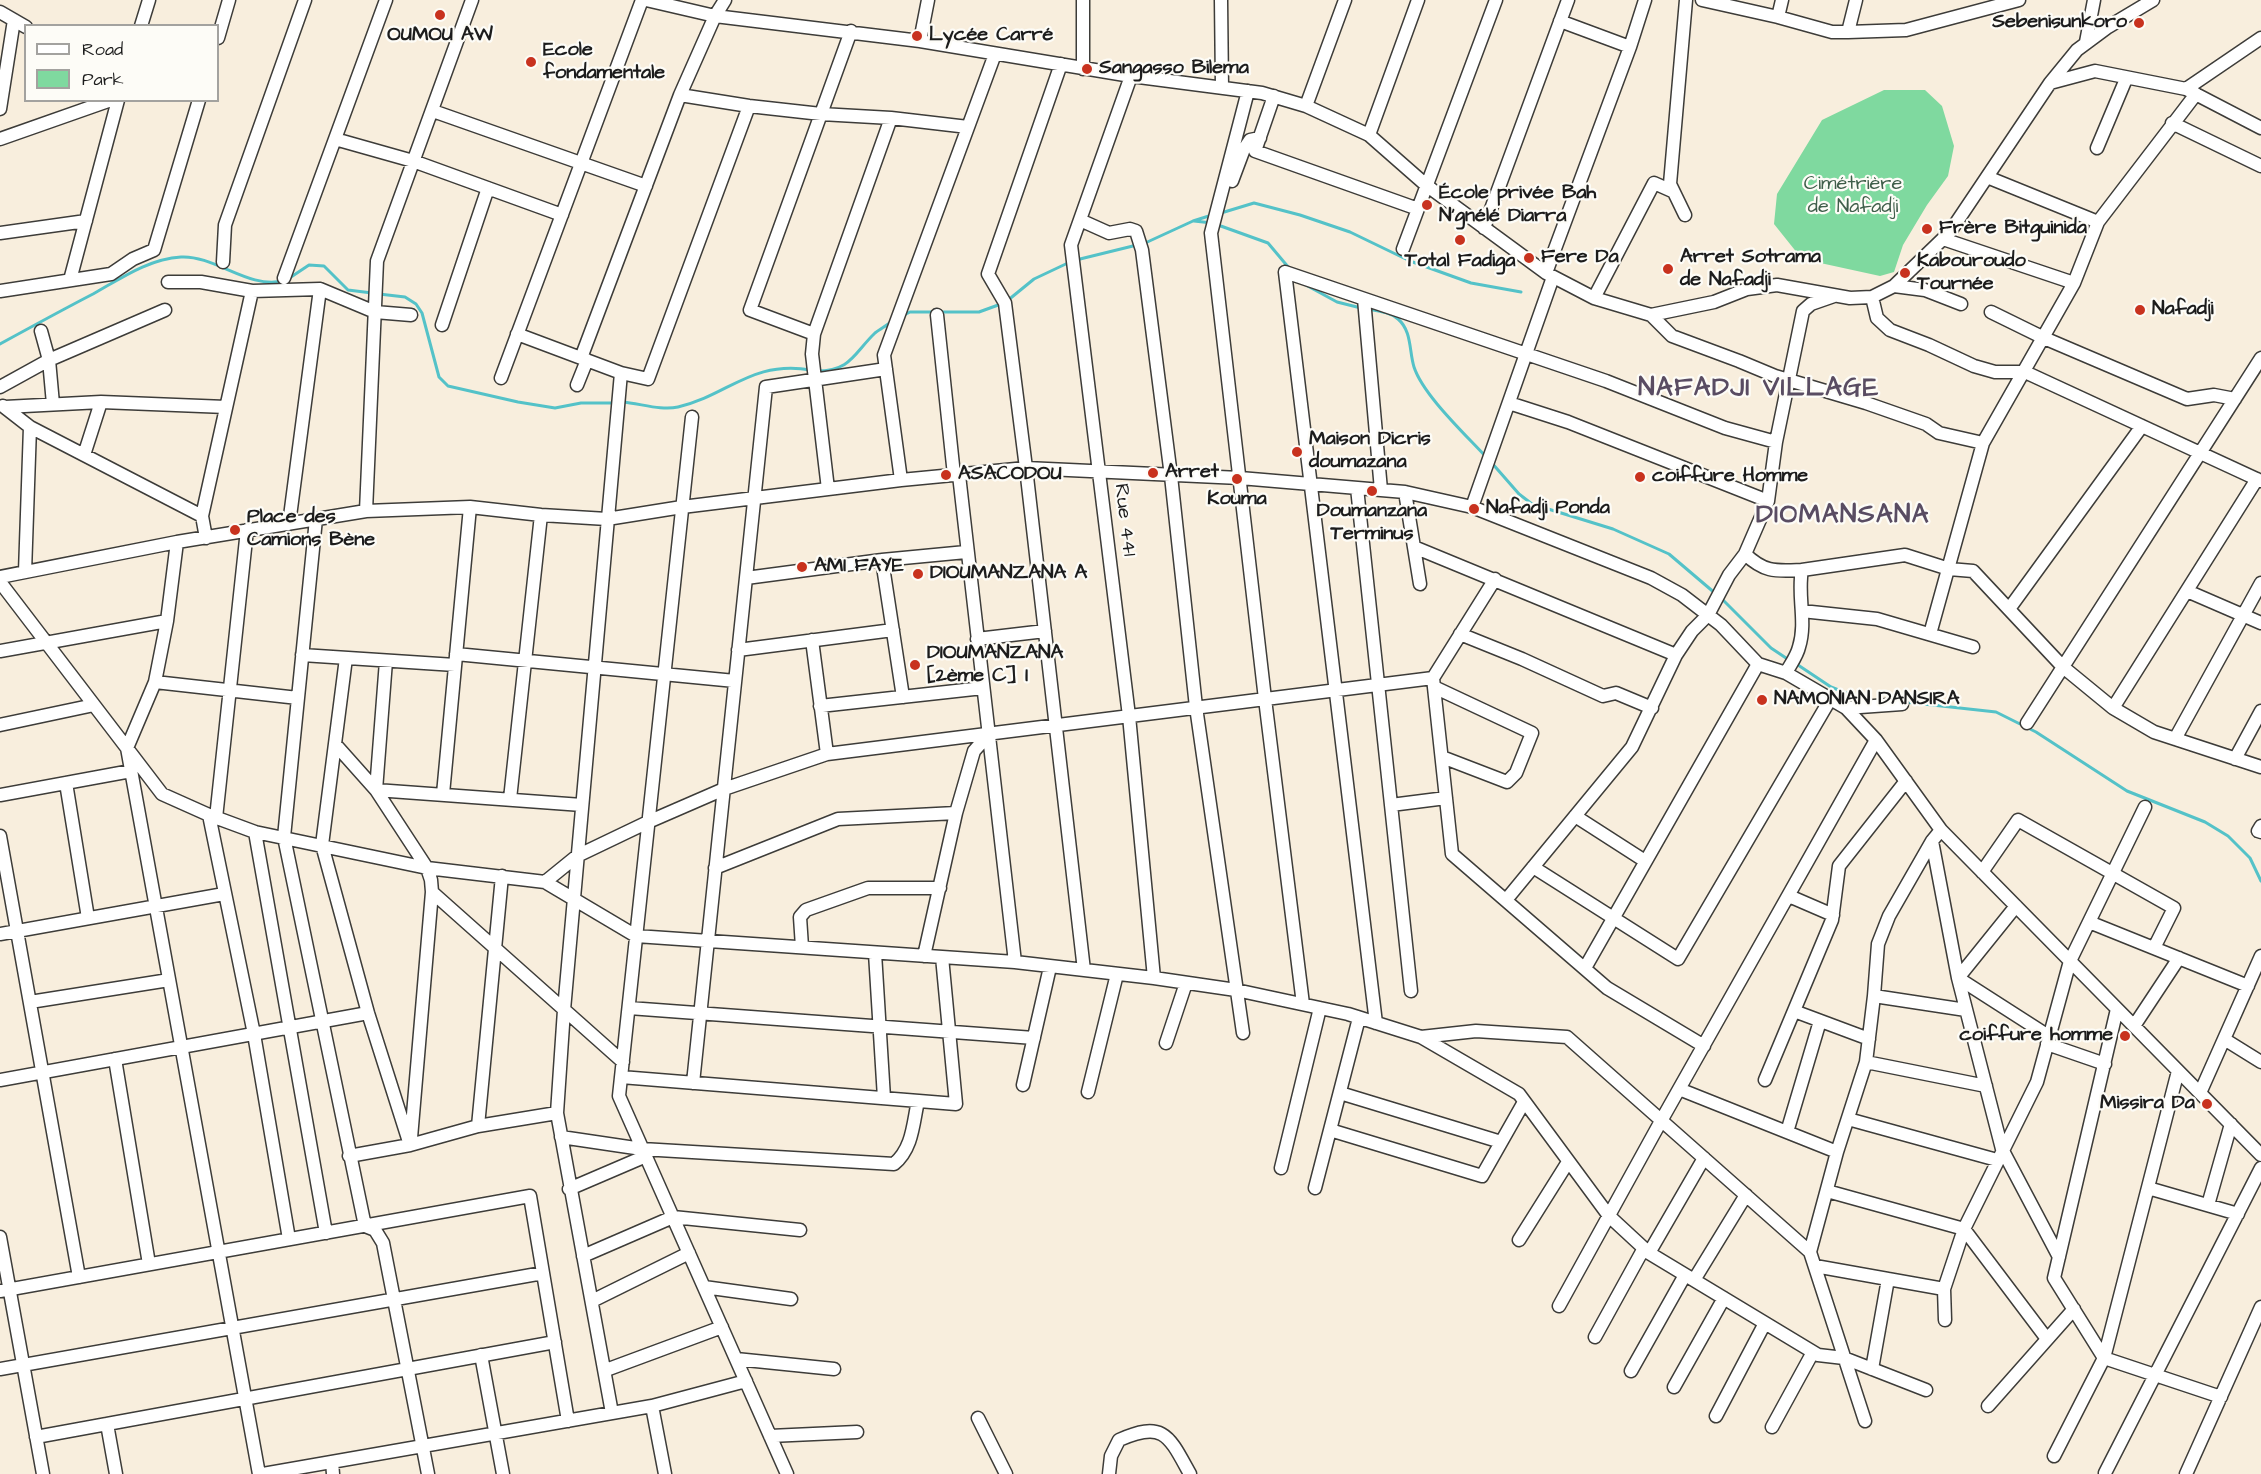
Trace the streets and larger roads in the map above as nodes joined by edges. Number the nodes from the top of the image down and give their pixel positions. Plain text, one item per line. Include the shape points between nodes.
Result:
1 (149, 0) edge
2 (229, 0) edge
3 (305, 0) edge
4 (386, 0) edge
5 (472, 0) edge
6 (644, 0) edge
7 (725, 0) edge
8 (928, 0) edge
9 (1083, 0) edge
10 (1221, 0) edge
11 (1345, 0) edge
12 (1418, 0) edge
13 (1496, 0) edge
14 (1568, 0) edge
15 (1645, 0) edge
16 (1686, 0) edge
17 (1702, 0) edge
18 (1782, 0) edge
19 (1856, 0) edge
20 (2019, 0) edge
21 (2094, 0) edge
22 (2153, 0) edge
23 (1732, 4) edge
24 (0, 12) edge
25 (714, 16) junction
26 (1778, 17) junction
27 (14, 20) junction
28 (1560, 21) junction
29 (142, 24) edge
30 (24, 26) edge
31 (851, 31) junction
32 (1848, 32) junction
33 (219, 35) edge
34 (2261, 38) edge
35 (920, 40) junction
36 (2086, 42) junction
37 (1630, 47) junction
38 (995, 54) junction
39 (1061, 64) junction
40 (1083, 69) junction
41 (1131, 76) junction
42 (2126, 79) junction
43 (2050, 83) junction
44 (1222, 87) junction
45 (1248, 91) junction
46 (2191, 92) junction
47 (680, 95) junction
48 (1274, 96) junction
49 (105, 102) edge
50 (117, 102) edge
51 (198, 102) edge
52 (749, 106) junction
53 (1306, 106) junction
54 (0, 109) edge
55 (433, 111) junction
56 (821, 114) junction
57 (891, 118) junction
58 (2172, 123) junction
59 (2260, 126) edge
60 (968, 127) junction
61 (1369, 135) junction
62 (1260, 138) junction
63 (0, 139) edge
64 (335, 139) junction
65 (2097, 148) dead end
66 (413, 160) junction
67 (581, 164) junction
68 (2261, 166) edge
69 (1987, 177) junction
70 (1426, 185) junction
71 (645, 186) junction
72 (488, 188) junction
73 (1672, 191) junction
74 (1228, 193) dead end
75 (1418, 209) junction
76 (562, 215) junction
77 (1685, 215) dead end
78 (1080, 220) junction
79 (86, 221) junction
80 (2098, 222) junction
81 (1484, 228) junction
82 (0, 233) edge
83 (1943, 239) junction
84 (1403, 249) dead end
85 (223, 262) dead end
86 (1549, 275) junction
87 (284, 278) dead end
88 (70, 280) junction
89 (168, 282) dead end
90 (2074, 283) junction
91 (1894, 286) junction
92 (320, 289) junction
93 (0, 291) edge
94 (252, 291) junction
95 (1835, 295) junction
96 (1872, 297) junction
97 (1594, 298) junction
98 (1364, 299) junction
99 (1961, 304) dead end
100 (165, 310) dead end
101 (375, 312) junction
102 (1991, 312) dead end
103 (411, 315) dead end
104 (937, 315) dead end
105 (1651, 315) junction
106 (442, 325) dead end
107 (41, 331) dead end
108 (517, 334) junction
109 (814, 334) junction
110 (2044, 338) junction
111 (1526, 354) junction
112 (584, 359) junction
113 (49, 360) junction
114 (2259, 365) edge
115 (886, 369) junction
116 (2025, 372) junction
117 (621, 373) junction
118 (501, 378) dead end
119 (814, 378) junction
120 (1790, 380) junction
121 (577, 385) dead end
122 (0, 387) edge
123 (2235, 399) junction
124 (101, 402) junction
125 (1509, 403) junction
126 (53, 404) junction
127 (3, 406) edge
128 (226, 407) junction
129 (692, 417) dead end
130 (2142, 426) junction
131 (30, 427) junction
132 (1776, 442) junction
133 (1983, 443) junction
134 (2200, 453) junction
135 (84, 455) junction
136 (1026, 468) junction
137 (1099, 470) junction
138 (956, 475) junction
139 (1171, 476) junction
140 (1240, 478) junction
141 (901, 480) junction
142 (2259, 480) edge
143 (1311, 485) junction
144 (1358, 488) junction
145 (828, 489) junction
146 (1381, 490) junction
147 (1405, 492) junction
148 (754, 499) junction
149 (1768, 501) junction
150 (470, 507) junction
151 (682, 507) junction
152 (1472, 507) junction
153 (366, 511) junction
154 (541, 515) junction
155 (202, 516) junction
156 (316, 519) junction
157 (608, 519) junction
158 (289, 524) junction
159 (247, 530) junction
160 (206, 538) junction
161 (177, 543) junction
162 (1414, 547) junction
163 (966, 552) junction
164 (1745, 554) junction
165 (882, 560) junction
166 (1949, 569) junction
167 (1802, 570) junction
168 (25, 572) junction
169 (0, 577) edge
170 (746, 578) junction
171 (1495, 579) junction
172 (0, 582) edge
173 (2261, 583) edge
174 (1420, 584) dead end
175 (2187, 591) junction
176 (2009, 609) junction
177 (1802, 611) junction
178 (1708, 615) junction
179 (2242, 615) junction
180 (167, 621) junction
181 (2261, 623) edge
182 (893, 630) junction
183 (1045, 631) junction
184 (1460, 634) junction
185 (1930, 634) junction
186 (977, 639) junction
187 (812, 640) junction
188 (46, 643) junction
189 (1974, 647) dead end
190 (738, 650) junction
191 (0, 651) edge
192 (302, 655) junction
193 (1677, 655) junction
194 (346, 658) junction
195 (455, 660) junction
196 (386, 661) junction
197 (525, 661) junction
198 (1758, 664) junction
199 (594, 667) junction
200 (2063, 667) junction
201 (1786, 673) junction
202 (664, 674) junction
203 (735, 681) junction
204 (155, 682) junction
205 (1433, 682) junction
206 (1378, 685) junction
207 (983, 688) junction
208 (1335, 690) junction
209 (230, 691) junction
210 (903, 697) junction
211 (298, 698) junction
212 (1831, 698) junction
213 (1265, 699) junction
214 (1902, 704) dead end
215 (94, 705) junction
216 (820, 706) junction
217 (1196, 708) junction
218 (1652, 708) junction
219 (1846, 708) junction
220 (2113, 708) junction
221 (2261, 711) edge
222 (1129, 716) junction
223 (2027, 723) dead end
224 (0, 725) edge
225 (1056, 725) junction
226 (989, 734) junction
227 (2175, 739) junction
228 (1876, 740) junction
229 (335, 744) junction
230 (127, 748) junction
231 (827, 754) junction
232 (1442, 757) junction
233 (2235, 759) junction
234 (2261, 767) edge
235 (131, 771) junction
236 (1906, 781) junction
237 (66, 783) junction
238 (724, 789) junction
239 (376, 790) junction
240 (442, 794) junction
241 (0, 795) edge
242 (1446, 798) junction
243 (510, 799) junction
244 (582, 805) junction
245 (1391, 805) junction
246 (2145, 807) dead end
247 (956, 813) junction
248 (1575, 816) junction
249 (213, 817) junction
250 (648, 822) junction
251 (2261, 826) edge
252 (1941, 830) junction
253 (255, 832) junction
254 (2261, 832) edge
255 (0, 836) edge
256 (284, 837) junction
257 (1932, 841) junction
258 (322, 845) junction
259 (577, 856) junction
260 (1646, 861) junction
261 (1533, 867) junction
262 (427, 868) junction
263 (715, 868) junction
264 (1982, 872) junction
265 (2113, 873) junction
266 (502, 876) junction
267 (545, 882) junction
268 (940, 888) junction
269 (432, 892) junction
270 (224, 894) junction
271 (1789, 896) junction
272 (574, 899) junction
273 (1506, 900) junction
274 (156, 906) junction
275 (2016, 906) junction
276 (1833, 915) junction
277 (1614, 917) junction
278 (88, 918) junction
279 (2089, 922) junction
280 (17, 931) junction
281 (0, 934) edge
282 (636, 936) junction
283 (708, 941) junction
284 (802, 947) junction
285 (495, 948) junction
286 (2154, 948) junction
287 (875, 952) junction
288 (924, 956) junction
289 (2261, 956) edge
290 (942, 957) junction
291 (2180, 958) junction
292 (2070, 961) junction
293 (1015, 962) junction
294 (1050, 967) junction
295 (1585, 968) junction
296 (1084, 970) junction
297 (1118, 974) junction
298 (1154, 978) junction
299 (1958, 978) junction
300 (169, 980) junction
301 (1186, 983) junction
302 (2248, 986) junction
303 (1236, 990) junction
304 (1411, 991) dead end
305 (1874, 996) junction
306 (30, 1002) junction
307 (1303, 1004) junction
308 (628, 1008) junction
309 (1320, 1008) junction
310 (2117, 1009) junction
311 (564, 1010) junction
312 (1966, 1010) junction
313 (1794, 1011) junction
314 (368, 1012) junction
315 (700, 1013) junction
316 (1359, 1018) junction
317 (321, 1021) junction
318 (1820, 1021) junction
319 (1376, 1023) junction
320 (879, 1026) junction
321 (2134, 1026) junction
322 (291, 1027) junction
323 (948, 1032) junction
324 (1243, 1033) dead end
325 (254, 1034) junction
326 (1421, 1037) junction
327 (1034, 1038) junction
328 (1869, 1039) junction
329 (2224, 1039) junction
330 (2049, 1041) junction
331 (1166, 1043) dead end
332 (1704, 1046) junction
333 (181, 1047) junction
334 (115, 1059) junction
335 (623, 1062) junction
336 (1866, 1062) junction
337 (2261, 1062) edge
338 (2104, 1064) junction
339 (2178, 1071) junction
340 (42, 1072) junction
341 (621, 1077) junction
342 (0, 1080) edge
343 (1765, 1080) dead end
344 (693, 1083) junction
345 (1023, 1085) dead end
346 (1986, 1086) junction
347 (1679, 1089) junction
348 (1088, 1092) dead end
349 (1340, 1093) junction
350 (2200, 1093) junction
351 (884, 1098) junction
352 (918, 1101) junction
353 (1524, 1102) junction
354 (557, 1113) junction
355 (1848, 1119) junction
356 (1661, 1121) junction
357 (2231, 1124) junction
358 (478, 1126) junction
359 (1330, 1130) junction
360 (1787, 1132) junction
361 (561, 1137) junction
362 (1501, 1142) junction
363 (410, 1145) junction
364 (1837, 1152) junction
365 (644, 1153) junction
366 (2000, 1154) junction
367 (2261, 1155) edge
368 (350, 1156) junction
369 (1704, 1158) junction
370 (1568, 1162) junction
371 (1281, 1168) dead end
372 (2261, 1168) edge
373 (1315, 1188) dead end
374 (2148, 1188) junction
375 (569, 1189) junction
376 (1827, 1191) junction
377 (1746, 1195) junction
378 (2208, 1205) junction
379 (2238, 1214) junction
380 (1609, 1216) junction
381 (672, 1217) junction
382 (365, 1226) junction
383 (1964, 1229) junction
384 (800, 1230) dead end
385 (326, 1233) junction
386 (0, 1237) edge
387 (289, 1239) junction
388 (1519, 1240) dead end
389 (1647, 1251) junction
390 (1810, 1251) junction
391 (219, 1252) junction
392 (689, 1253) junction
393 (583, 1256) junction
394 (2059, 1257) junction
395 (149, 1264) junction
396 (1815, 1266) junction
397 (543, 1273) junction
398 (79, 1277) junction
399 (1689, 1277) junction
400 (1888, 1279) junction
401 (704, 1287) junction
402 (1944, 1289) junction
403 (5, 1291) edge
404 (1724, 1298) junction
405 (395, 1299) junction
406 (791, 1299) dead end
407 (592, 1301) junction
408 (1559, 1306) dead end
409 (2261, 1307) edge
410 (2074, 1309) junction
411 (1945, 1320) dead end
412 (1765, 1323) junction
413 (233, 1328) junction
414 (722, 1328) junction
415 (1595, 1337) dead end
416 (2047, 1339) junction
417 (555, 1342) junction
418 (1813, 1352) junction
419 (481, 1355) junction
420 (1844, 1358) junction
421 (2104, 1358) junction
422 (736, 1359) junction
423 (23, 1365) junction
424 (408, 1368) junction
425 (0, 1369) edge
426 (834, 1369) dead end
427 (1872, 1369) junction
428 (606, 1371) junction
429 (1631, 1371) dead end
430 (2155, 1375) junction
431 (746, 1381) junction
432 (1674, 1387) dead end
433 (1926, 1390) dead end
434 (2221, 1397) junction
435 (246, 1399) junction
436 (652, 1406) junction
437 (1988, 1406) dead end
438 (612, 1413) junction
439 (1716, 1416) dead end
440 (978, 1418) dead end
441 (568, 1421) junction
442 (1865, 1421) dead end
443 (107, 1424) junction
444 (1772, 1427) dead end
445 (857, 1432) dead end
446 (495, 1434) junction
447 (770, 1436) junction
448 (36, 1437) junction
449 (423, 1446) junction
450 (2054, 1456) dead end
451 (332, 1468) edge
452 (2104, 1473) edge
453 (43, 1474) edge
454 (116, 1474) edge
455 (261, 1474) edge
456 (428, 1474) edge
457 (503, 1474) edge
458 (665, 1474) edge
459 (787, 1474) edge
460 (1006, 1474) edge
461 (1109, 1474) edge
462 (1190, 1474) edge
463 (2186, 1474) edge

1 - 29 street
2 - 33 street
3 - 85 street via 225,225
4 - 64 street
5 - 55 street
6 - 25 street
6 - 67 street
7 - 25 street
8 - 35 street
9 - 40 street
10 - 44 street
11 - 53 street
12 - 61 street
13 - 70 street
14 - 28 street
15 - 37 street
16 - 73 street
17 - 23 street
18 - 26 street
19 - 32 street
20 - 32 street via 1906,30
21 - 36 street
22 - 36 street
23 - 26 street
24 - 27 street
25 - 31 street
25 - 47 street
26 - 32 street via 1832,32
27 - 30 street
27 - 54 street
28 - 37 street
28 - 81 street
31 - 35 street
31 - 56 street
34 - 46 street
35 - 38 street
36 - 43 street
37 - 86 street
38 - 39 street
38 - 60 street
39 - 40 street
39 - 136 street via 988,274 1005,303
40 - 41 street
41 - 44 street
41 - 78 street, Rue 441
42 - 43 street via 2095,71
42 - 46 street
42 - 65 street
43 - 69 street
44 - 45 street
45 - 48 street
45 - 140 street via 1211,233
46 - 58 street
46 - 59 street
47 - 52 street
47 - 71 street
48 - 53 street
48 - 62 street
49 - 63 street
50 - 79 street
51 - 88 street via 154,250 111,274
52 - 56 street
52 - 117 street via 648,379
53 - 61 street
55 - 66 street
55 - 67 street
56 - 57 street
56 - 109 street via 750,310
57 - 60 street
57 - 109 street
58 - 68 street
58 - 80 street
60 - 115 street via 884,354
61 - 70 street
62 - 74 street via 1250,140 1244,149
62 - 75 street via 1255,151
64 - 66 street
64 - 87 street
66 - 72 street
66 - 101 street via 377,261
67 - 71 street
67 - 76 street
69 - 80 street
69 - 83 street
70 - 75 street
70 - 81 street
71 - 112 street
72 - 76 street
72 - 106 street
73 - 77 street
73 - 97 street via 1654,183
75 - 84 street
76 - 108 street
78 - 137 street, Rue 441 via 1071,245
78 - 139 street via 1109,232 1130,228 1136,231 1142,250
79 - 82 street
79 - 88 street
80 - 90 street
81 - 86 street
83 - 90 street
83 - 91 street
86 - 97 street
86 - 111 street
88 - 93 street
89 - 94 street via 201,282
90 - 110 street
91 - 96 street
91 - 99 street via 1925,290
92 - 94 street
92 - 101 street
92 - 158 street
94 - 128 street
95 - 96 street
95 - 105 street via 1777,285 1747,289 1714,302
95 - 120 street via 1803,311
96 - 116 street via 1877,318 1890,330 1974,366 1995,372
97 - 105 street
98 - 111 street
98 - 143 street via 1285,272
98 - 146 street
100 - 113 street
101 - 103 street
101 - 153 street
102 - 110 street
104 - 138 street
105 - 120 street via 1672,336
107 - 113 street
108 - 112 street
108 - 118 street
109 - 119 street
110 - 116 street
110 - 123 street via 2187,399 2214,395
111 - 125 street
111 - 132 street via 1725,428
112 - 117 street
112 - 121 street
113 - 122 street
113 - 126 street
114 - 123 street
115 - 119 street
115 - 141 street
116 - 130 street
116 - 133 street
117 - 157 street
119 - 145 street
119 - 148 street via 766,387
120 - 132 street
120 - 133 street via 1926,424 1939,433
123 - 134 street
124 - 126 street
124 - 128 street
124 - 135 street
125 - 149 street
125 - 152 street
126 - 127 street
127 - 131 street
128 - 155 street
129 - 151 street
130 - 134 street
130 - 176 street
131 - 135 street
131 - 168 street
132 - 149 street
133 - 166 street
134 - 142 street
134 - 200 street
135 - 155 street
136 - 137 street
136 - 138 street
136 - 183 street
137 - 139 street
137 - 222 street, Rue 441
138 - 141 street
138 - 163 street
139 - 140 street
139 - 217 street
140 - 143 street
140 - 213 street
141 - 145 street
142 - 175 street
143 - 144 street
143 - 208 street
144 - 146 street
144 - 206 street
145 - 148 street
146 - 147 street
147 - 152 street
147 - 162 street
148 - 151 street
148 - 170 street
149 - 164 street
150 - 153 street
150 - 154 street
150 - 195 street
151 - 157 street
151 - 202 street
152 - 178 street via 1651,578
153 - 156 street
154 - 157 street
154 - 197 street
155 - 160 street
156 - 158 street
156 - 192 street
157 - 199 street
158 - 159 street
159 - 160 street
159 - 209 street
160 - 161 street
161 - 168 street
161 - 180 street
162 - 171 street
162 - 174 street
163 - 165 street
163 - 186 street
164 - 167 street via 1757,566 1776,571
164 - 178 street
165 - 170 street
165 - 182 street
166 - 167 street via 1905,555
166 - 176 street via 1973,571
166 - 185 street
167 - 177 street
168 - 169 street
170 - 190 street
171 - 184 street
171 - 193 street
172 - 188 street
173 - 179 street
175 - 179 street
175 - 220 street
176 - 200 street
177 - 185 street via 1877,619
177 - 201 street via 1799,647
178 - 193 street
178 - 198 street
179 - 181 street
179 - 227 street
180 - 188 street
180 - 204 street
182 - 187 street
182 - 210 street
183 - 186 street
183 - 225 street
184 - 205 street
184 - 218 street via 1603,696 1616,693
185 - 189 street
186 - 207 street
187 - 190 street
187 - 216 street
188 - 191 street
188 - 215 street
190 - 203 street
192 - 194 street
192 - 211 street
193 - 218 street
194 - 196 street
194 - 229 street
195 - 196 street
195 - 197 street
195 - 240 street
196 - 239 street
197 - 199 street
197 - 243 street
198 - 201 street
198 - 260 street
199 - 202 street
199 - 244 street
200 - 220 street
200 - 223 street
201 - 212 street
202 - 203 street
202 - 250 street
203 - 238 street
204 - 209 street
204 - 230 street
205 - 206 street
205 - 232 street
205 - 232 street via 1532,733 1516,773 1507,782
206 - 208 street
206 - 245 street
207 - 210 street
207 - 226 street
208 - 213 street
208 - 319 street
209 - 211 street
209 - 249 street
210 - 216 street
211 - 256 street
212 - 219 street
212 - 277 street via 1678,959
213 - 217 street
213 - 307 street
214 - 219 street
215 - 224 street
215 - 230 street
216 - 231 street
217 - 222 street
217 - 303 street
218 - 248 street via 1632,747
219 - 228 street
220 - 227 street via 2154,732
221 - 233 street
222 - 225 street
222 - 298 street, Rue 441
225 - 226 street
225 - 296 street
226 - 231 street
226 - 247 street via 974,751
226 - 293 street
227 - 233 street
228 - 236 street
228 - 271 street
229 - 239 street
229 - 258 street
230 - 235 street
230 - 249 street via 162,794
231 - 238 street
232 - 242 street
233 - 234 street
235 - 237 street
235 - 274 street
236 - 252 street
236 - 276 street via 1839,866
237 - 241 street
237 - 278 street
238 - 250 street
238 - 263 street
239 - 240 street
239 - 262 street
240 - 243 street
242 - 245 street
242 - 273 street via 1452,854
243 - 244 street
244 - 259 street
245 - 304 street
246 - 265 street
247 - 263 street via 838,819
247 - 268 street
248 - 260 street
248 - 261 street
249 - 253 street
249 - 270 street
250 - 259 street
250 - 282 street
251 - 254 street
252 - 257 street
252 - 264 street
253 - 256 street
253 - 322 street
255 - 280 street
256 - 258 street
256 - 317 street
257 - 299 street
257 - 305 street via 1889,916 1878,944
258 - 262 street
258 - 314 street
259 - 267 street
259 - 272 street
260 - 277 street
261 - 273 street
261 - 277 street
262 - 266 street
262 - 269 street
263 - 283 street
264 - 265 street via 2018,820
264 - 275 street
265 - 279 street
265 - 286 street via 2174,908
266 - 267 street
266 - 285 street
267 - 272 street
268 - 284 street via 868,888 806,910 800,917
268 - 288 street
269 - 285 street
269 - 363 street
270 - 274 street
270 - 325 street
271 - 276 street
271 - 332 street
272 - 282 street
272 - 311 street
273 - 295 street
274 - 278 street
274 - 300 street
275 - 292 street
275 - 299 street
276 - 313 street
277 - 295 street
278 - 280 street
279 - 286 street
279 - 292 street
280 - 281 street
280 - 306 street
282 - 283 street
282 - 308 street
283 - 284 street
283 - 315 street
284 - 287 street
285 - 311 street
285 - 358 street
286 - 291 street
287 - 288 street
287 - 320 street
288 - 290 street
289 - 302 street
290 - 293 street
290 - 323 street
291 - 302 street
291 - 321 street
292 - 310 street
292 - 330 street
293 - 294 street
294 - 296 street
294 - 327 street
295 - 332 street via 1606,988
296 - 297 street
297 - 298 street
297 - 348 street
298 - 301 street
299 - 312 street
299 - 330 street
300 - 306 street
300 - 333 street
301 - 303 street
301 - 331 street
302 - 329 street
303 - 307 street
303 - 324 street
305 - 312 street
305 - 328 street
306 - 340 street
307 - 309 street
308 - 315 street
308 - 335 street
309 - 316 street
309 - 371 street
310 - 321 street
310 - 338 street
311 - 335 street
311 - 354 street
312 - 346 street
313 - 318 street
313 - 343 street
314 - 317 street
314 - 363 street
315 - 320 street
315 - 344 street
316 - 319 street
316 - 349 street
317 - 322 street
317 - 368 street
318 - 328 street
318 - 360 street
319 - 326 street
320 - 323 street
320 - 351 street
321 - 339 street
322 - 325 street
322 - 385 street
323 - 327 street
323 - 352 street via 956,1104
325 - 333 street
325 - 387 street
326 - 353 street via 1519,1094
326 - 356 street via 1476,1031 1567,1037
327 - 345 street
328 - 336 street
329 - 337 street
329 - 350 street
330 - 338 street
330 - 366 street via 2037,1082
332 - 347 street
333 - 334 street
333 - 391 street
334 - 340 street
334 - 395 street
335 - 341 street
336 - 346 street
336 - 355 street
338 - 394 street
339 - 350 street
339 - 374 street
340 - 342 street
340 - 398 street
341 - 344 street
341 - 365 street via 619,1096
344 - 351 street
346 - 366 street
347 - 356 street
347 - 360 street
349 - 359 street
349 - 362 street
350 - 357 street
351 - 352 street
352 - 365 street via 909,1144 894,1164
353 - 362 street
353 - 370 street
354 - 358 street
354 - 361 street
355 - 364 street
355 - 366 street
356 - 369 street
356 - 380 street
357 - 367 street
357 - 378 street
358 - 363 street
359 - 362 street via 1482,1176
359 - 373 street
360 - 364 street
361 - 365 street
361 - 375 street
363 - 368 street
364 - 376 street
365 - 375 street
365 - 381 street
366 - 383 street
366 - 394 street
368 - 382 street
369 - 377 street
369 - 389 street
370 - 380 street
370 - 388 street
372 - 379 street
374 - 378 street
374 - 421 street
375 - 393 street
376 - 383 street
376 - 390 street
377 - 390 street
377 - 399 street
378 - 379 street
379 - 430 street
380 - 389 street
380 - 408 street
381 - 384 street
381 - 392 street
381 - 393 street
382 - 385 street
382 - 397 street via 530,1196
382 - 405 street via 380,1234
383 - 402 street
383 - 416 street
385 - 387 street
386 - 403 street
387 - 391 street
389 - 399 street
389 - 415 street
390 - 396 street
391 - 395 street
391 - 413 street
392 - 401 street
392 - 407 street
393 - 407 street
394 - 410 street via 2054,1278
395 - 398 street
396 - 400 street
396 - 420 street
397 - 405 street
397 - 417 street
398 - 403 street
399 - 404 street
399 - 429 street
400 - 402 street
400 - 427 street
401 - 406 street
401 - 414 street
402 - 411 street
403 - 423 street
404 - 412 street
404 - 432 street
405 - 413 street
405 - 424 street
407 - 428 street
409 - 434 street
410 - 416 street
410 - 421 street
412 - 418 street
412 - 439 street
413 - 423 street
413 - 435 street
414 - 422 street
414 - 428 street
416 - 437 street
417 - 419 street
417 - 441 street
418 - 420 street
418 - 444 street
419 - 424 street
419 - 446 street
420 - 427 street
420 - 442 street
421 - 430 street
421 - 450 street
422 - 426 street
422 - 431 street
423 - 425 street
423 - 448 street
424 - 435 street
424 - 449 street
427 - 433 street
428 - 438 street
430 - 434 street
430 - 452 street
431 - 436 street
431 - 447 street
434 - 463 street
435 - 443 street
435 - 455 street
436 - 438 street
436 - 458 street
438 - 441 street
440 - 460 street
441 - 446 street
443 - 448 street
443 - 454 street
445 - 447 street
446 - 449 street
446 - 457 street
447 - 459 street
448 - 453 street
449 - 451 street
449 - 456 street
451 - 455 street
461 - 462 street via 1111,1456 1119,1440 1139,1431 1157,1431 1172,1442

